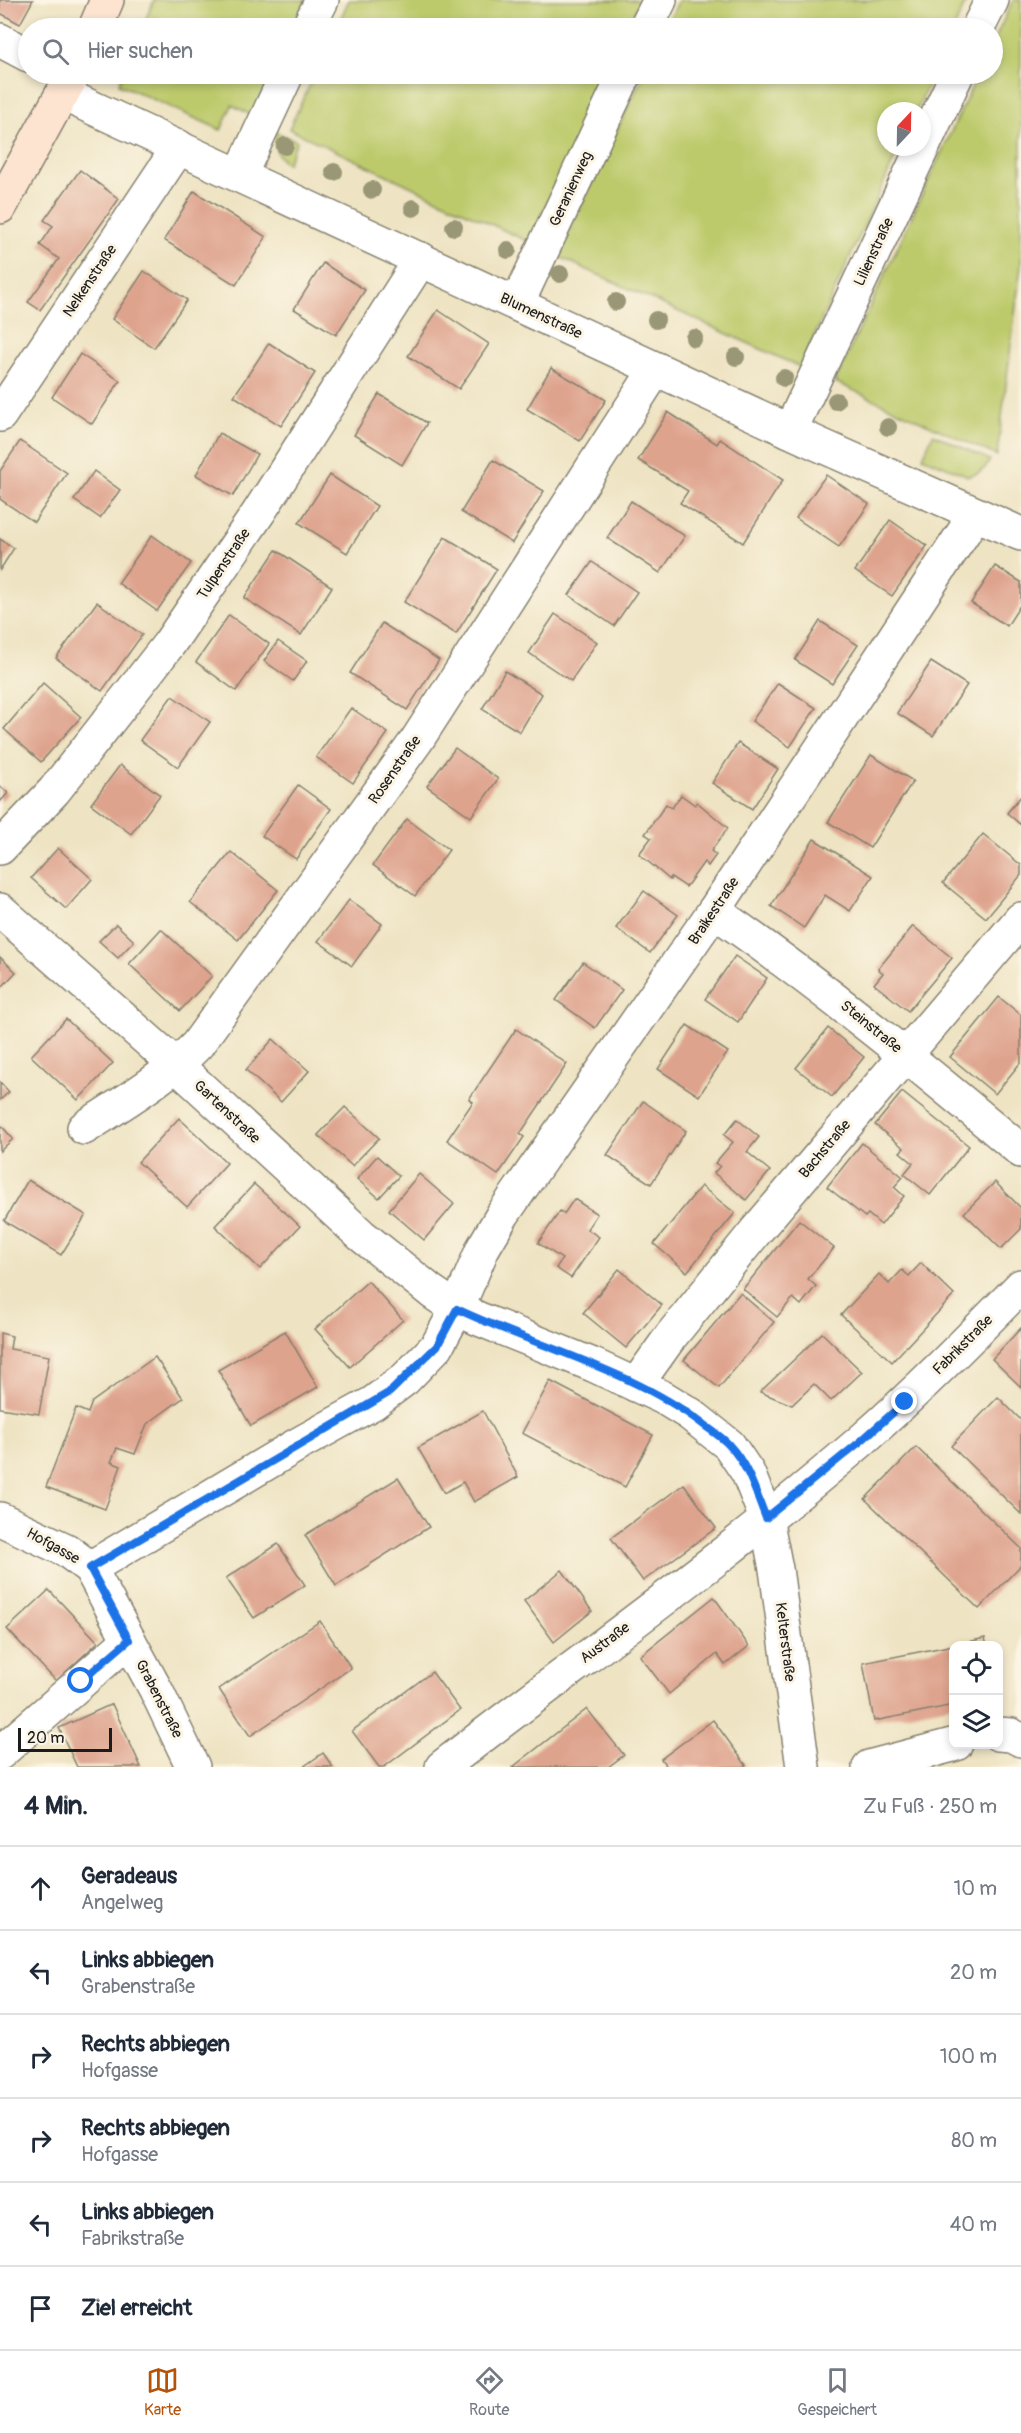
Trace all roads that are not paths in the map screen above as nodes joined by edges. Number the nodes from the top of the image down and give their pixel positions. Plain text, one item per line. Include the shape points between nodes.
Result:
1 (107, 0) edge
2 (322, 0) edge
3 (660, 0) edge
4 (992, 0) edge
5 (99, 18) edge
6 (313, 18) edge
7 (651, 18) edge
8 (983, 18) edge
9 (0, 40) edge
10 (18, 50) edge
11 (65, 84) edge
12 (74, 84) edge
13 (282, 84) edge
14 (620, 84) edge
15 (952, 84) edge
16 (179, 147) junction
17 (240, 175) junction
18 (0, 207) edge
19 (421, 259) junction
20 (517, 304) junction
21 (656, 369) junction
22 (0, 415) edge
23 (790, 430) junction
24 (975, 515) junction
25 (1021, 534) edge
26 (0, 848) edge
27 (0, 910) edge
28 (714, 911) junction
29 (1021, 919) edge
30 (905, 1055) junction
31 (177, 1066) junction
32 (84, 1128) dead end
33 (1021, 1151) edge
34 (1021, 1286) edge
35 (457, 1309) junction
36 (636, 1385) junction
37 (766, 1518) junction
38 (0, 1519) edge
39 (90, 1568) junction
40 (129, 1640) junction
41 (1003, 1734) edge
42 (1021, 1740) edge
43 (949, 1746) edge
44 (0, 1753) edge
45 (193, 1767) edge
46 (442, 1767) edge
47 (803, 1767) edge
48 (869, 1767) edge

1 - 5 street
2 - 6 street
3 - 7 street
4 - 8 street
9 - 10 street
11 - 18 street
12 - 16 street, Blumenstraße
13 - 17 street
14 - 20 street, Geranienweg
15 - 23 street, Lilienstraße
16 - 17 street, Blumenstraße
16 - 22 street, Nelkenstraße
17 - 19 street, Blumenstraße
19 - 20 street, Blumenstraße
19 - 26 street, Tulpenstraße via 259,512 169,644 54,791
20 - 21 street, Blumenstraße
21 - 23 street, Blumenstraße
21 - 31 street, Rosenstraße via 417,740 224,1009
23 - 24 street, Blumenstraße
24 - 25 street, Blumenstraße
24 - 28 street, Braikestraße
27 - 31 street, Gartenstraße
28 - 30 street, Steinstraße via 816,983
28 - 35 street, Braikestraße via 503,1214 483,1248
29 - 30 street, Bachstraße
30 - 33 street, Steinstraße
30 - 36 street, Bachstraße via 729,1264
31 - 32 street, Rosenstraße
31 - 35 street, Gartenstraße via 361,1234
34 - 37 street, Fabrikstraße via 905,1402
35 - 36 street
35 - 39 street, Hofgasse via 437,1346 390,1392
36 - 37 street via 690,1414 729,1445 748,1473
37 - 46 street, Austraße
37 - 47 street, Kelterstraße
38 - 39 street, Hofgasse via 66,1550
39 - 40 street, Grabenstraße
40 - 44 street
40 - 45 street, Grabenstraße
41 - 42 street
43 - 48 street

